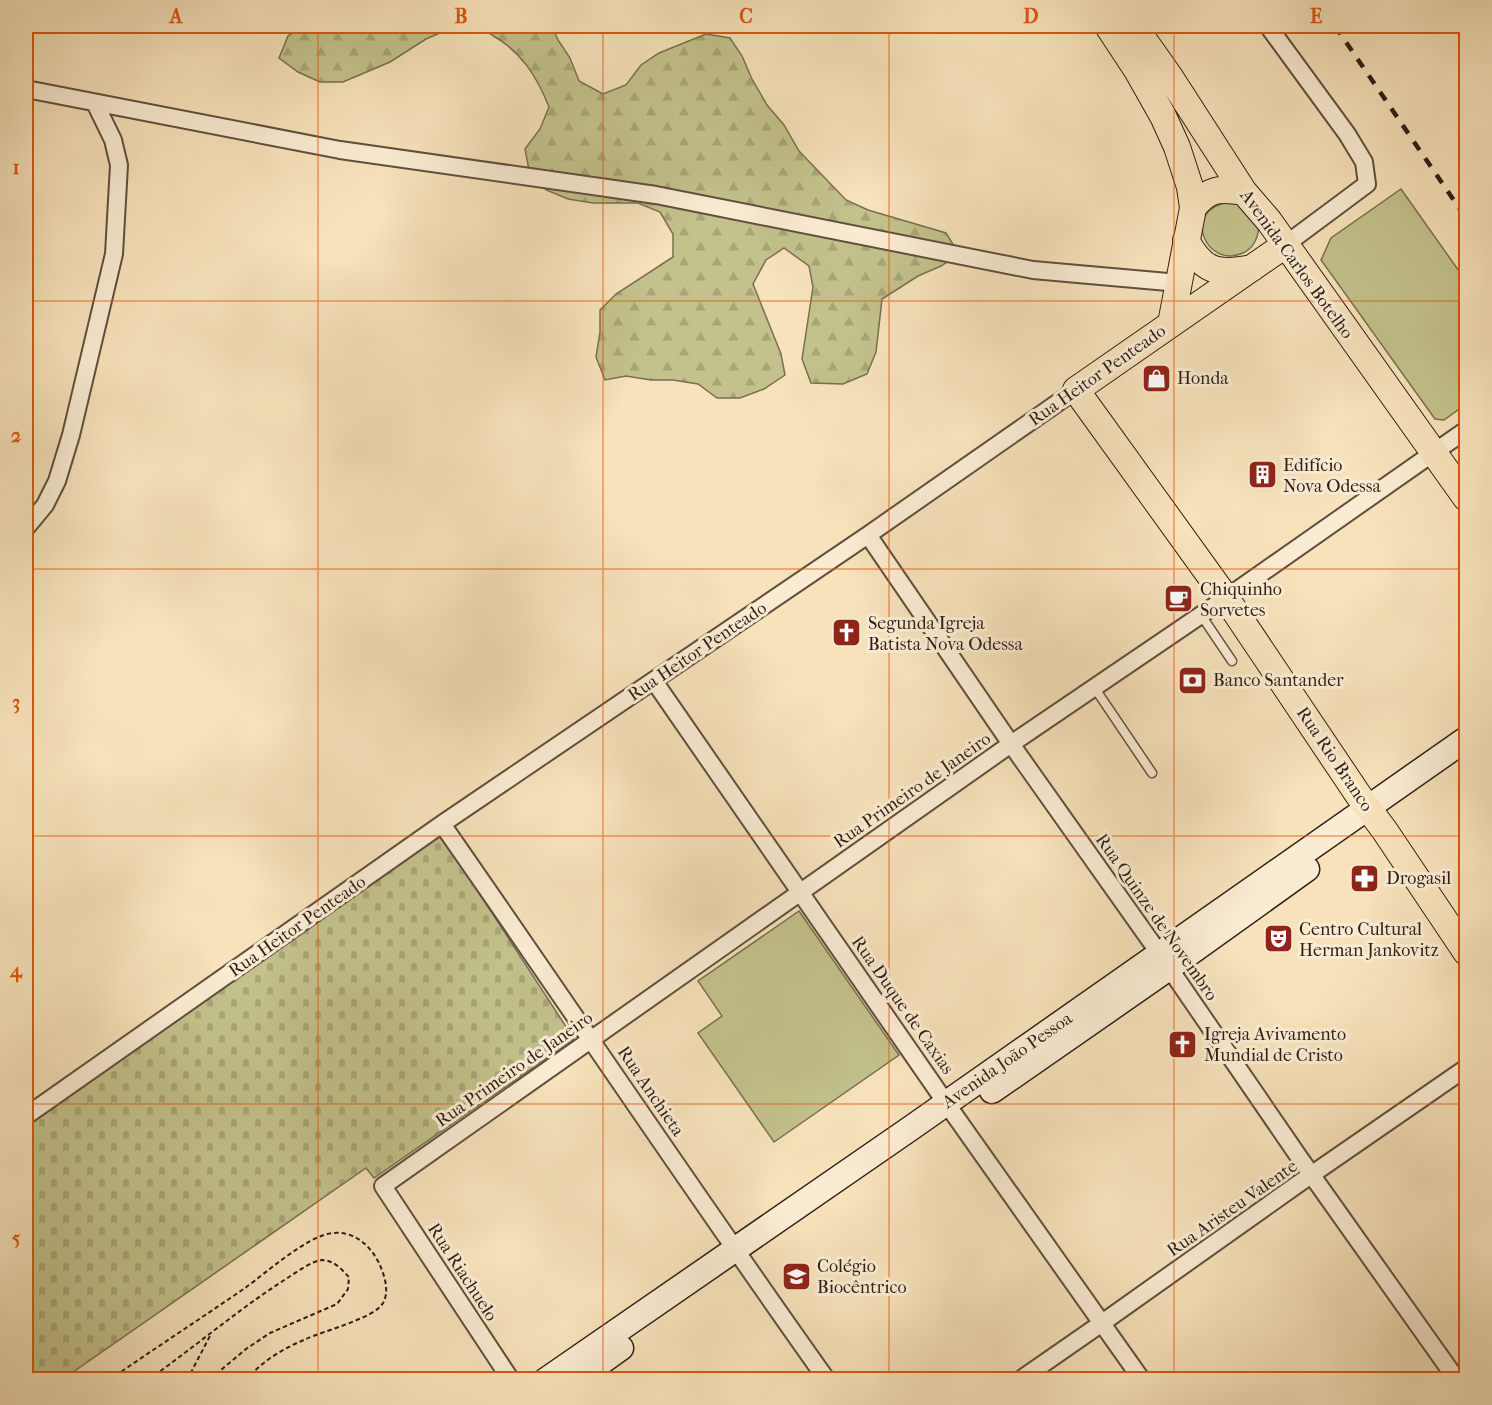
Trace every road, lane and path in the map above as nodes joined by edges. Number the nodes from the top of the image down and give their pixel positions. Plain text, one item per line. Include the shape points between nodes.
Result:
1 (1108, 26) edge
2 (1134, 26) edge
3 (1268, 26) edge
4 (26, 89) edge
5 (95, 103) junction
6 (1244, 192) junction
7 (1193, 208) junction
8 (1269, 221) junction
9 (1186, 240) junction
10 (1285, 244) junction
11 (1252, 268) junction
12 (1179, 283) junction
13 (1171, 324) junction
14 (1076, 390) junction
15 (1467, 430) edge
16 (1434, 453) junction
17 (1467, 498) edge
18 (26, 528) edge
19 (868, 535) junction
20 (1226, 598) junction
21 (1201, 615) junction
22 (1232, 661) dead end
23 (654, 681) junction
24 (1094, 687) junction
25 (1467, 739) edge
26 (1011, 744) junction
27 (1467, 759) edge
28 (1152, 773) dead end
29 (1422, 780) junction
30 (1372, 814) junction
31 (442, 824) junction
32 (800, 892) junction
33 (1467, 952) edge
34 (1164, 961) junction
35 (592, 1039) junction
36 (1467, 1068) edge
37 (951, 1109) junction
38 (26, 1116) edge
39 (1312, 1174) junction
40 (383, 1186) joint
41 (739, 1256) junction
42 (1102, 1323) junction
43 (212, 1332) junction
44 (592, 1358) junction
45 (109, 1380) edge
46 (148, 1380) edge
47 (187, 1380) edge
48 (209, 1380) edge
49 (246, 1380) edge
50 (511, 1380) edge
51 (546, 1380) edge
52 (576, 1380) edge
53 (827, 1380) edge
54 (1020, 1380) edge
55 (1142, 1380) edge
56 (1457, 1380) edge

1 - 7 main road via 1163,117 1184,166
2 - 6 main road, Avenida Carlos Botelho
3 - 10 street, Rua Heitor Penteado via 1353,144 1364,162 1367,184
4 - 5 street
5 - 12 street via 340,150 656,195 1033,270
5 - 18 street via 113,140 119,165 114,254 57,481 45,505
6 - 7 main road via 1215,190
6 - 8 main road, Avenida Carlos Botelho
7 - 9 main road
8 - 10 main road, Avenida Carlos Botelho
8 - 11 main road via 1266,250
9 - 11 main road via 1193,253 1209,267 1224,272
9 - 12 main road
10 - 11 main road, Rua Heitor Penteado
10 - 16 main road, Avenida Carlos Botelho
11 - 13 main road, Rua Heitor Penteado
12 - 13 main road
13 - 14 main road, Rua Heitor Penteado
14 - 19 street, Rua Heitor Penteado
14 - 20 main road, Rua Rio Branco
15 - 16 street, Rua Primeiro de Janeiro
16 - 17 main road, Avenida Carlos Botelho
16 - 20 street, Rua Primeiro de Janeiro
19 - 23 street, Rua Heitor Penteado
19 - 26 street, Rua Quinze de Novembro
20 - 21 street, Rua Primeiro de Janeiro
20 - 30 main road, Rua Rio Branco
21 - 22 lane
21 - 24 street, Rua Primeiro de Janeiro
23 - 31 street, Rua Heitor Penteado
23 - 32 street, Rua Duque de Caxias
24 - 26 street, Rua Primeiro de Janeiro
24 - 28 lane
25 - 29 main road, Avenida João Pessoa
26 - 32 street, Rua Primeiro de Janeiro
26 - 34 street, Rua Quinze de Novembro
27 - 29 main road, Avenida João Pessoa
29 - 30 main road, Avenida João Pessoa
30 - 33 main road, Rua Rio Branco
30 - 34 main road, Avenida João Pessoa
31 - 35 street, Rua Anchieta
31 - 38 street, Rua Heitor Penteado
32 - 35 street, Rua Primeiro de Janeiro
32 - 37 street, Rua Duque de Caxias
34 - 37 main road, Avenida João Pessoa
34 - 39 street, Rua Quinze de Novembro
35 - 40 street, Rua Primeiro de Janeiro
35 - 41 street, Rua Anchieta
36 - 39 street, Rua Aristeu Valente
37 - 41 main road, Avenida João Pessoa
37 - 42 street, Rua Duque de Caxias
39 - 42 street, Rua Aristeu Valente
39 - 56 street, Rua Quinze de Novembro
40 - 50 street, Rua Riachuelo
41 - 44 main road, Avenida João Pessoa
41 - 53 street, Rua Anchieta
42 - 54 street, Rua Aristeu Valente
42 - 55 street, Rua Duque de Caxias
43 - 46 path
43 - 47 path
43 - 48 path via 304,1268 323,1260 336,1264 349,1277 348,1289 337,1304 270,1333
44 - 51 main road, Avenida João Pessoa
44 - 52 main road, Avenida João Pessoa
45 - 49 path via 317,1236 348,1234 361,1240 385,1276 383,1303 354,1321 287,1348

